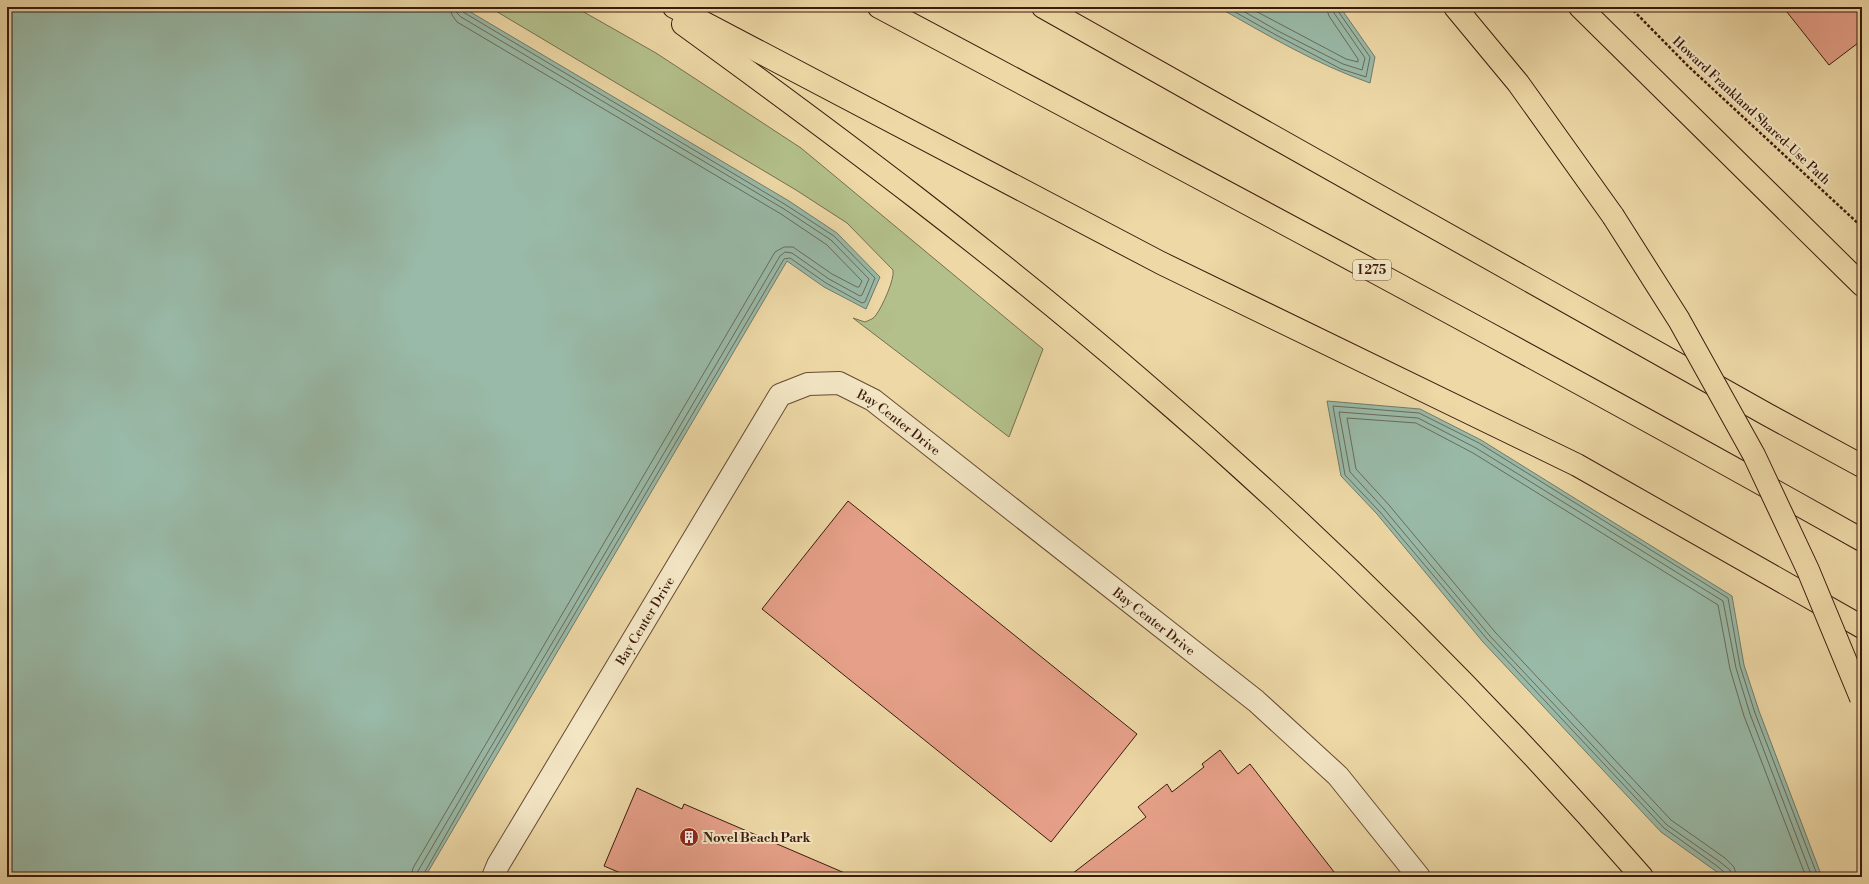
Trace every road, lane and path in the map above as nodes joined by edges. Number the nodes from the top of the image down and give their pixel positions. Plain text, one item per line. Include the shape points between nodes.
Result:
1 (659, 7) edge
2 (674, 7) edge
3 (878, 7) edge
4 (1043, 7) edge
5 (1455, 7) edge
6 (1580, 7) edge
7 (1630, 7) edge
8 (1862, 227) edge
9 (1862, 285) edge
10 (1862, 466) edge
11 (1862, 540) edge
12 (1862, 627) edge
13 (1861, 700) edge
14 (493, 877) edge
15 (1419, 877) edge
16 (1642, 877) edge

1 - 16 highway via 851,147 1032,288 1243,470 1391,610 1539,762
2 - 12 highway via 1161,264 1577,465
3 - 11 highway, I 275 via 1517,349
4 - 10 highway
5 - 13 highway, bridge via 1518,83 1613,216 1679,320 1754,455 1811,577
6 - 9 highway
7 - 8 path, Howard Frankland Shared-Use Path via 1688,66
14 - 15 street, Bay Center Drive via 780,395 808,384 839,383 873,400 1256,701 1338,776

